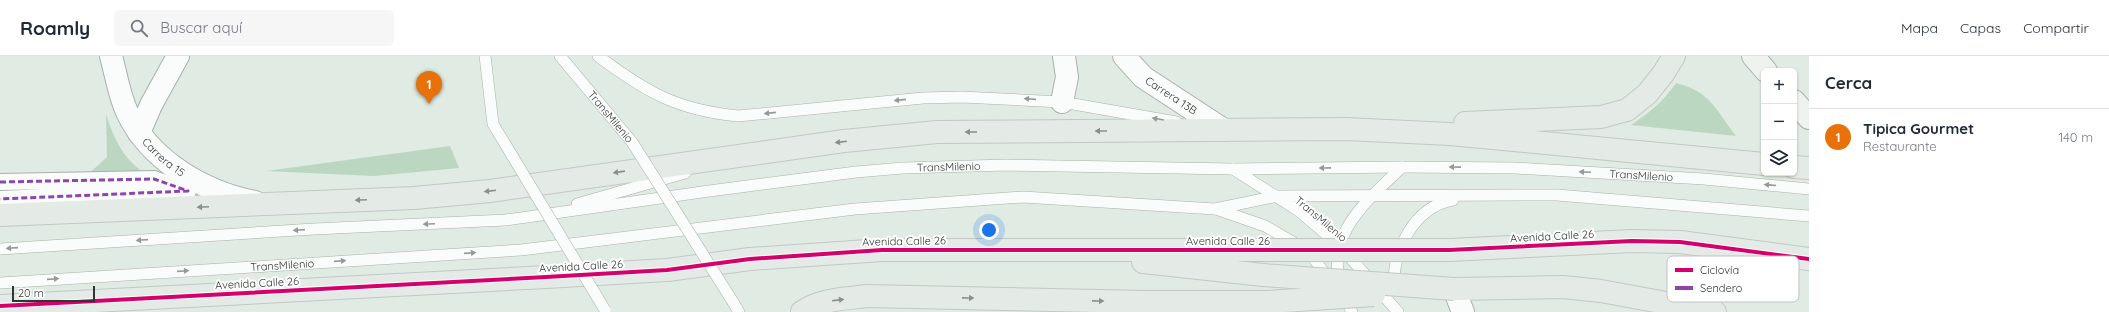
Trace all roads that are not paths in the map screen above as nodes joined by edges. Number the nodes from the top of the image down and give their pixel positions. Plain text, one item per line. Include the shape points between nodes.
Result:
1 (111, 56) edge
2 (178, 56) edge
3 (485, 56) edge
4 (560, 56) edge
5 (598, 56) edge
6 (1064, 56) edge
7 (1124, 56) edge
8 (1674, 56) edge
9 (1753, 56) edge
10 (1763, 68) edge
11 (1062, 102) junction
12 (1797, 104) edge
13 (1809, 118) edge
14 (1346, 129) junction
15 (1224, 130) junction
16 (139, 133) junction
17 (755, 153) junction
18 (1761, 164) edge
19 (1402, 167) junction
20 (1797, 167) edge
21 (1809, 168) edge
22 (1232, 169) junction
23 (0, 182) edge
24 (1809, 189) edge
25 (1278, 196) junction
26 (1371, 197) junction
27 (1472, 197) junction
28 (0, 199) edge
29 (268, 205) junction
30 (1215, 209) junction
31 (0, 215) edge
32 (538, 215) junction
33 (1809, 216) edge
34 (1340, 245) junction
35 (0, 249) edge
36 (1033, 249) junction
37 (1786, 256) edge
38 (1799, 258) edge
39 (1809, 259) edge
40 (0, 282) edge
41 (1454, 289) junction
42 (1345, 298) junction
43 (0, 306) edge
44 (733, 307) edge
45 (1148, 307) edge
46 (1678, 308) edge
47 (606, 311) edge
48 (739, 312) edge
49 (802, 312) edge
50 (1352, 312) edge
51 (1398, 312) edge
52 (1401, 312) edge
53 (1463, 312) edge
54 (1715, 312) edge

1 - 16 street, Carrera 15 via 126,112
2 - 16 street
3 - 47 lane, bridge via 493,124
4 - 44 lane, TransMilenio, bridge via 632,142
11 -> 5 lane via 1007,98 923,98 738,116 717,114 684,107 658,96
6 - 11 street via 1066,77
7 - 15 street, Carrera 13B via 1143,77
8 - 14 main road via 1647,94 1627,110 1601,116
9 - 10 main road
15 -> 11 lane
12 - 13 main road
14 - 15 main road
14 - 18 main road via 1450,134
15 -> 17 main road via 938,132
16 - 29 street, Carrera 15 via 171,164 201,184 234,198
17 -> 29 main road via 490,191 414,198
17 - 32 lane, TransMilenio
19 -> 22 lane, TransMilenio
24 -> 19 lane, TransMilenio via 1704,179 1515,168
19 - 26 lane, TransMilenio
20 - 21 main road
22 - 25 lane, TransMilenio
22 - 32 lane, TransMilenio via 1006,165 903,168 716,190
23 - 28 street via 154,180 188,191
25 - 26 lane
25 - 30 lane, TransMilenio
25 - 34 lane, TransMilenio
26 - 27 lane
26 - 34 lane, TransMilenio via 1351,219
27 - 33 lane via 1557,195
27 - 52 lane via 1442,204 1410,228 1399,249 1393,272 1395,296
29 -> 31 main road
40 -> 30 lane, TransMilenio via 521,250 855,209 933,202 1023,197
30 - 42 lane, TransMilenio via 1266,226 1308,251
32 -> 35 lane, TransMilenio via 506,220
34 - 42 lane, TransMilenio via 1337,264 1339,283
34 - 51 lane, TransMilenio
36 - 37 main road, Avenida Calle 26, bridge via 1449,250 1680,242
36 - 41 main road, bridge via 1263,275
36 - 43 main road, Avenida Calle 26 via 882,250 750,259 667,270
38 - 39 main road, Avenida Calle 26, bridge
41 - 45 main road, bridge via 1268,302
41 - 46 main road via 1563,287 1602,291
41 - 53 street
42 - 50 lane, TransMilenio
44 - 48 lane, TransMilenio
49 -> 45 main road via 826,301 867,296
46 - 54 main road

